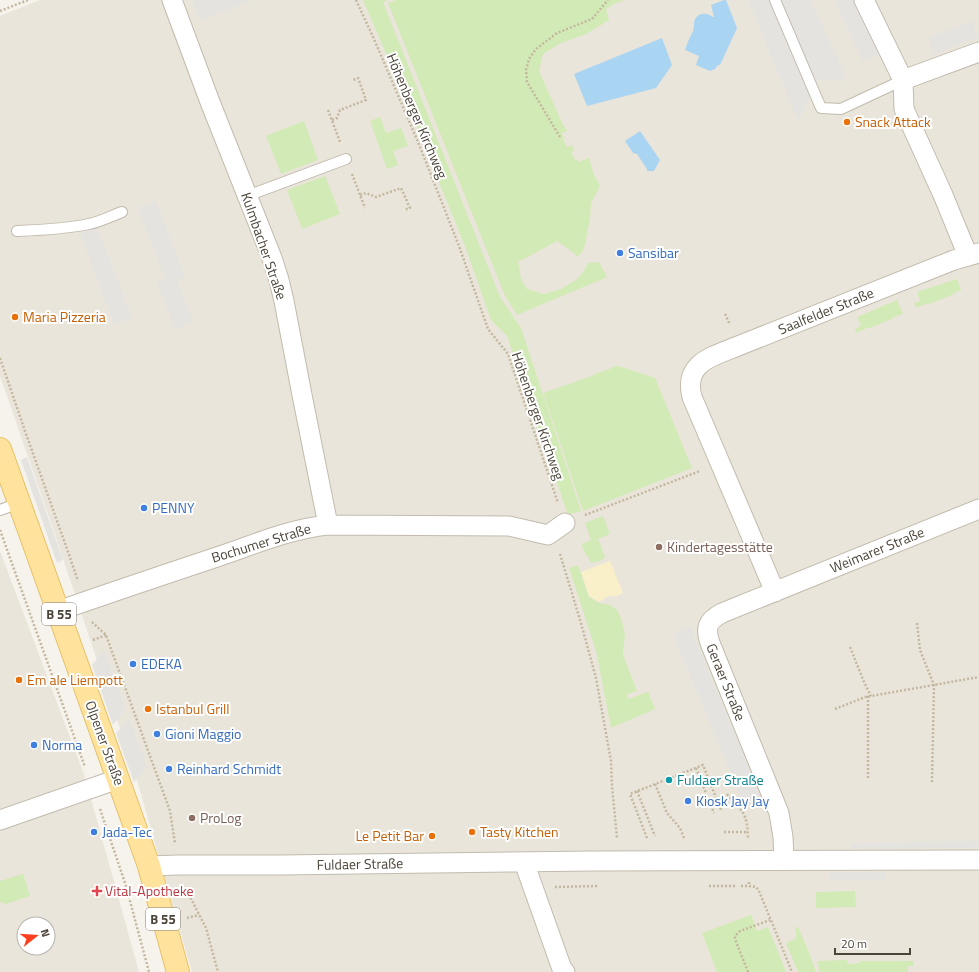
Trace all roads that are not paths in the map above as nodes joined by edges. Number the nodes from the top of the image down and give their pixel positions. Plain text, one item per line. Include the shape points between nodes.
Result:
1 (172, 0) edge
2 (775, 0) edge
3 (864, 0) edge
4 (979, 52) edge
5 (902, 80) junction
6 (346, 159) road end
7 (248, 196) junction
8 (122, 212) dead end
9 (18, 231) dead end
10 (973, 254) edge
11 (0, 449) edge
12 (10, 506) edge
13 (979, 509) edge
14 (565, 523) road end
15 (328, 525) junction
16 (775, 592) junction
17 (58, 611) junction
18 (118, 779) junction
19 (0, 820) edge
20 (784, 860) junction
21 (979, 860) edge
22 (524, 862) junction
23 (149, 866) junction
24 (178, 972) edge
25 (565, 972) edge

1 - 7 street, Kulmbacher Straße
2 - 5 lane via 821,108 841,109
3 - 5 street
4 - 5 street
5 - 10 street via 904,109
6 - 7 lane
7 - 15 street, Kulmbacher Straße via 282,290
8 - 9 lane via 91,224
10 - 16 street, Saalfelder Straße via 710,358 695,368 690,381 692,397
11 - 12 main road, Olpener Straße / B 55
12 - 17 main road, Olpener Straße / B 55
13 - 16 street, Weimarer Straße
14 - 15 street, Bochumer Straße via 548,535 509,526
15 - 17 street, Bochumer Straße via 289,532
16 - 20 street, Geraer Straße via 715,617 707,631 779,813
17 - 18 main road, Olpener Straße / B 55
18 - 19 street
18 - 23 main road, Olpener Straße / B 55
20 - 21 street, Fuldaer Straße
20 - 22 street, Fuldaer Straße
22 - 23 street, Fuldaer Straße
22 - 25 street
23 - 24 main road, Olpener Straße / B 55

